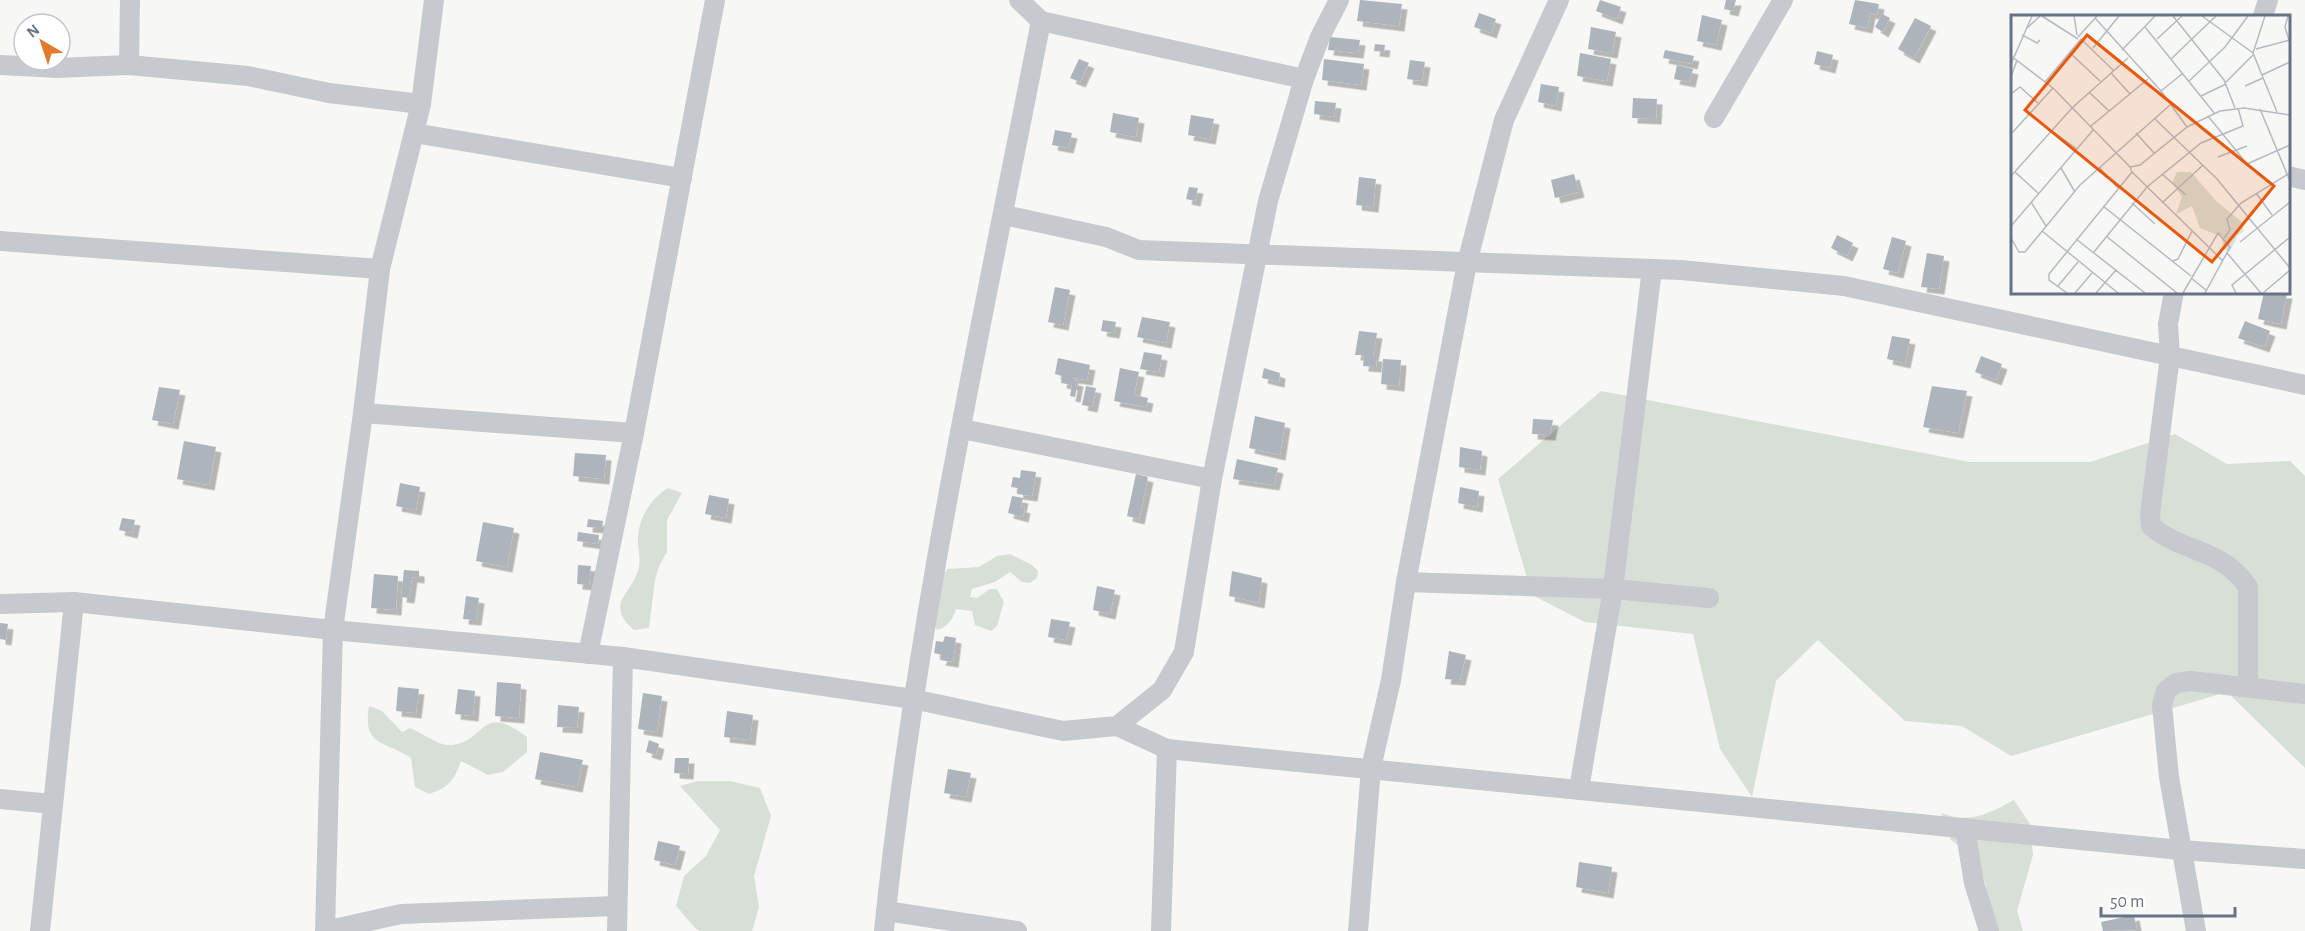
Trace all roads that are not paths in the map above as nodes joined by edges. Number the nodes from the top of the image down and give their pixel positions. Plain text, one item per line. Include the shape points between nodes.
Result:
1 (130, 0) edge
2 (434, 0) edge
3 (715, 0) edge
4 (1019, 0) edge
5 (1339, 0) edge
6 (1559, 0) edge
7 (1783, 0) edge
8 (2268, 0) edge
9 (2263, 15) edge
10 (1041, 21) junction
11 (0, 65) edge
12 (129, 65) junction
13 (1304, 79) junction
14 (421, 104) junction
15 (1714, 118) dead end
16 (414, 133) junction
17 (2290, 176) edge
18 (682, 178) junction
19 (2305, 180) edge
20 (1004, 214) junction
21 (0, 241) edge
22 (1258, 254) junction
23 (1467, 263) junction
24 (380, 269) junction
25 (1652, 269) junction
26 (2174, 294) edge
27 (2170, 356) junction
28 (2305, 385) edge
29 (363, 414) junction
30 (962, 429) junction
31 (634, 433) junction
32 (1212, 478) junction
33 (1406, 582) junction
34 (1613, 589) junction
35 (1709, 598) dead end
36 (74, 602) junction
37 (0, 604) edge
38 (333, 630) junction
39 (588, 654) junction
40 (623, 657) junction
41 (2247, 687) junction
42 (2305, 694) edge
43 (913, 699) junction
44 (1117, 726) junction
45 (1167, 749) junction
46 (1371, 768) junction
47 (1579, 789) junction
48 (0, 799) edge
49 (52, 804) junction
50 (1965, 828) junction
51 (2181, 850) junction
52 (2305, 859) edge
53 (617, 906) junction
54 (886, 911) junction
55 (40, 931) edge
56 (325, 931) edge
57 (617, 931) edge
58 (884, 931) edge
59 (1017, 931) edge
60 (1161, 931) edge
61 (1358, 931) edge
62 (1989, 931) edge
63 (2196, 931) edge

1 - 12 street
2 - 14 street
3 - 18 street
4 - 10 street
5 - 13 street
6 - 23 street via 1504,120
7 - 15 street
8 - 9 street
10 - 13 street
10 - 20 street
11 - 12 street
12 - 14 street via 248,76 329,93
13 - 22 street via 1268,201
14 - 16 street
16 - 18 street
16 - 24 street
17 - 19 street
18 - 31 street
20 - 22 street via 1106,237 1134,249
20 - 30 street
21 - 24 street
22 - 23 street
22 - 32 street
23 - 25 street
23 - 33 street
24 - 29 street
25 - 27 street via 1844,286
25 - 34 street
26 - 27 street via 2168,324
27 - 28 street
27 - 41 street via 2151,526 2160,534 2214,556 2248,587
29 - 31 street
29 - 38 street
30 - 32 street
30 - 43 street
31 - 39 street
32 - 44 street via 1184,652 1162,690
33 - 34 street
33 - 46 street via 1391,680
34 - 35 street
34 - 47 street
36 - 37 street
36 - 38 street
36 - 49 street
38 - 39 street
38 - 56 street
39 - 40 street
40 - 43 street
40 - 53 street
41 - 42 street
41 - 51 street via 2192,681 2176,682 2166,691 2162,705
43 - 44 street via 1063,731
43 - 54 street
44 - 45 street
45 - 46 street
45 - 60 street
46 - 47 street
46 - 61 street
47 - 50 street
48 - 49 street
49 - 55 street
50 - 51 street
50 - 62 street via 1974,883
51 - 52 street
51 - 63 street
53 - 56 street via 401,914
53 - 57 street
54 - 58 street
54 - 59 street

